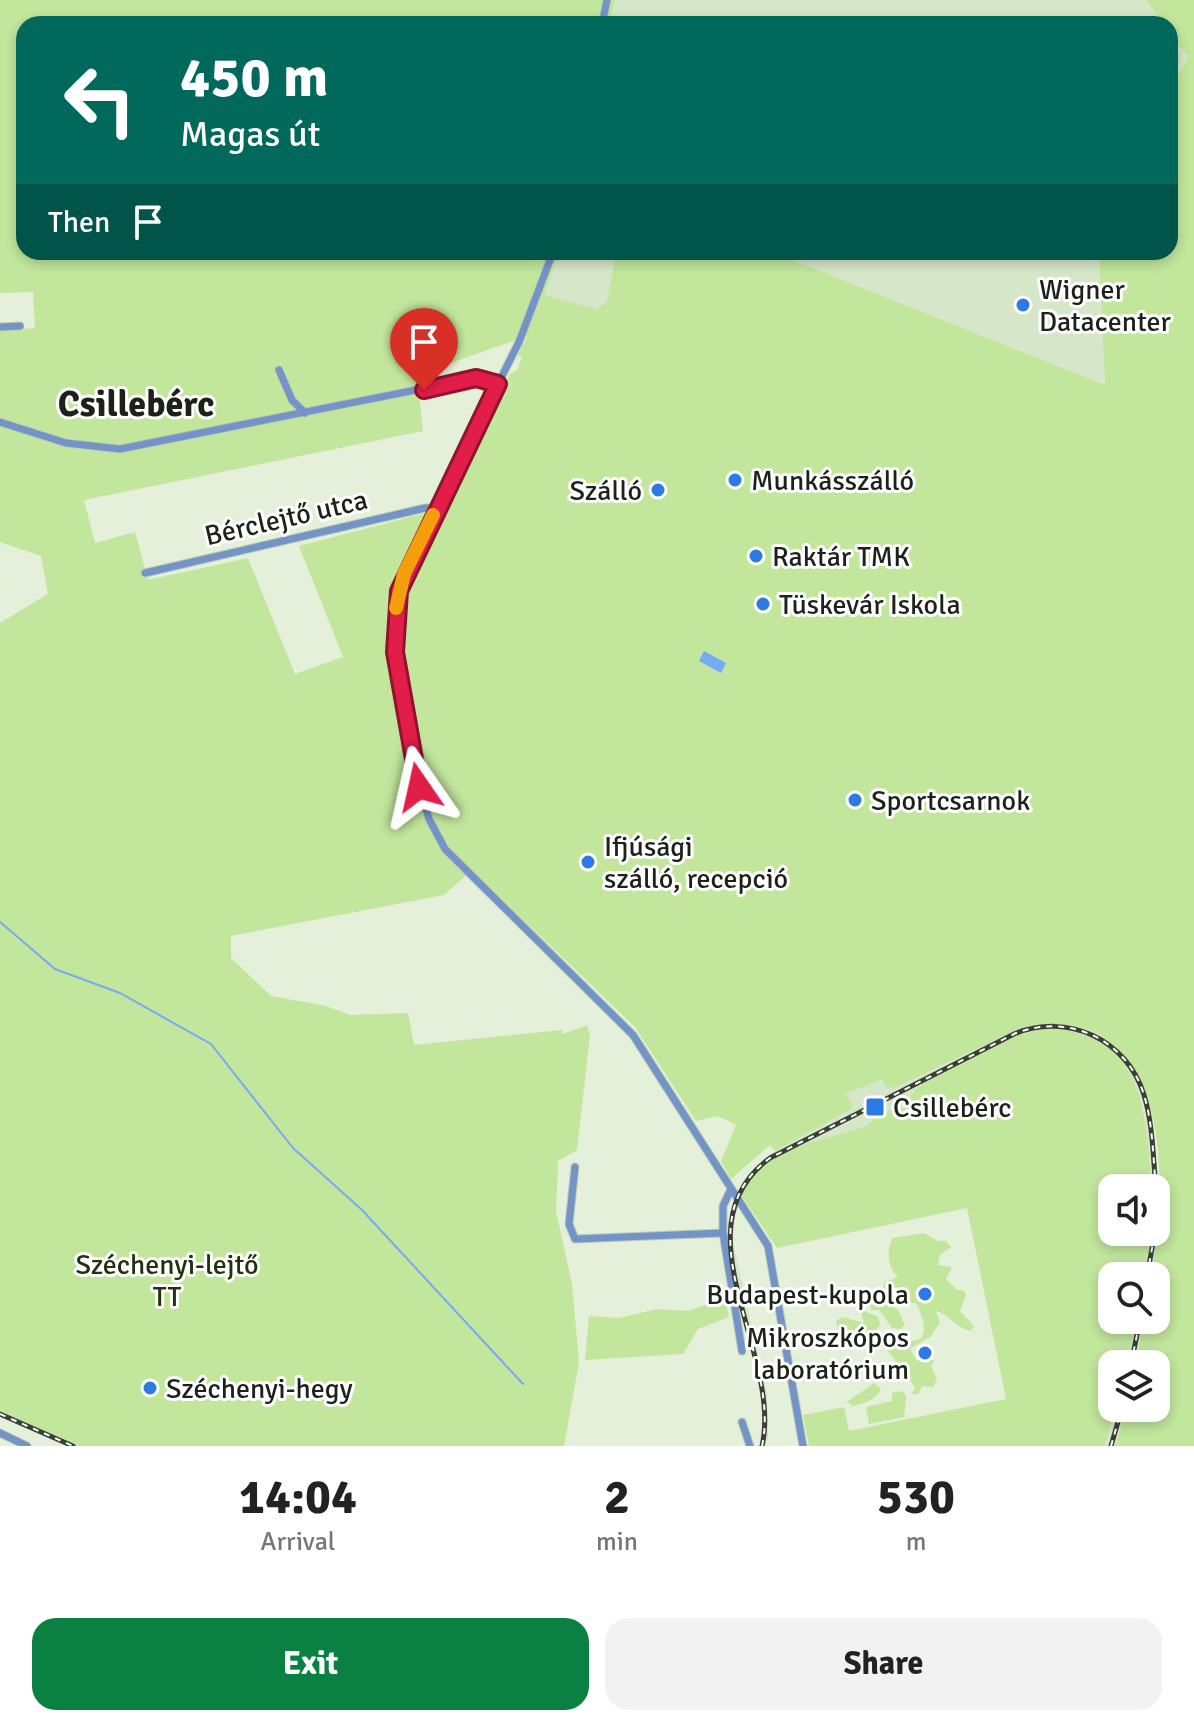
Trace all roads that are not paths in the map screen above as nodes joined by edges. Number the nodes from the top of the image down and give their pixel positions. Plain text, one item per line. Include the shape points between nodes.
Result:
1 (550, 260) edge
2 (20, 326) dead end
3 (0, 327) edge
4 (279, 370) dead end
5 (498, 384) junction
6 (295, 404) junction
7 (305, 413) junction
8 (290, 416) junction
9 (0, 422) edge
10 (437, 508) junction
11 (145, 573) dead end
12 (575, 1167) dead end
13 (731, 1189) junction
14 (723, 1233) junction
15 (742, 1351) dead end
16 (742, 1422) dead end
17 (0, 1433) edge
18 (27, 1446) edge
19 (750, 1446) edge
20 (803, 1446) edge

1 - 5 street
2 - 3 street
4 - 6 street
5 - 7 street via 476,378
5 - 10 street
6 - 7 street
6 - 8 street
7 - 8 street
8 - 9 street via 106,449 66,443
10 - 11 street, Bérclejtő utca
10 - 13 street via 404,574 394,622 412,753 429,819 455,861 633,1035
12 - 14 street via 569,1224 575,1239
13 - 14 street via 723,1206
13 - 20 street via 770,1251
14 - 15 street
16 - 19 street
17 - 18 street

